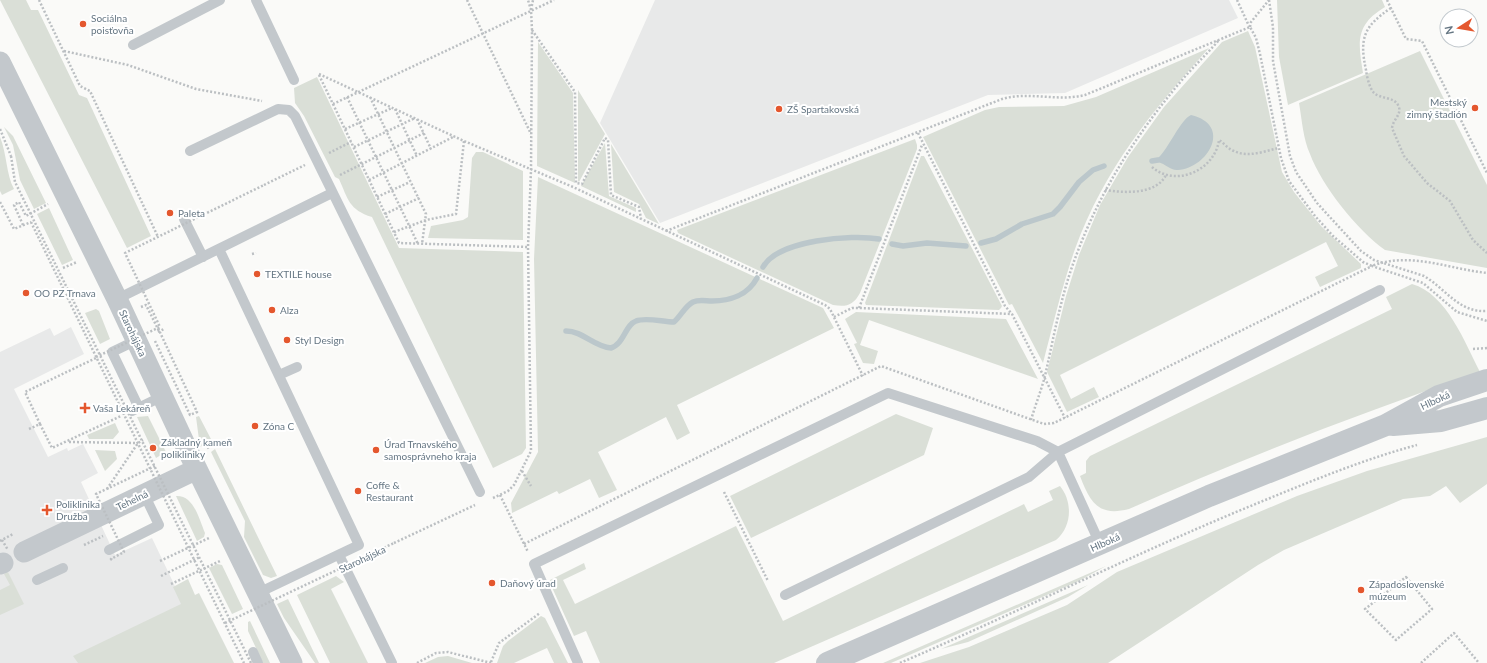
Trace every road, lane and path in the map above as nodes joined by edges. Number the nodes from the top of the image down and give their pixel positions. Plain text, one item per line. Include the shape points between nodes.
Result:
1 (39, 0) edge
2 (220, 0) edge
3 (256, 0) edge
4 (467, 0) edge
5 (528, 0) edge
6 (533, 0) edge
7 (554, 0) edge
8 (1237, 0) edge
9 (1269, 0) edge
10 (1387, 0) edge
11 (1391, 8) junction
12 (531, 10) junction
13 (1250, 27) junction
14 (532, 30) junction
15 (482, 33) junction
16 (1220, 40) junction
17 (133, 44) dead end
18 (63, 51) junction
19 (0, 62) edge
20 (294, 80) dead end
21 (358, 92) junction
22 (347, 97) junction
23 (370, 98) junction
24 (333, 104) junction
25 (394, 108) junction
26 (284, 109) junction
27 (378, 114) junction
28 (416, 118) junction
29 (360, 123) junction
30 (402, 124) junction
31 (0, 129) edge
32 (345, 130) junction
33 (386, 131) junction
34 (424, 133) junction
35 (918, 133) junction
36 (532, 135) junction
37 (455, 136) junction
38 (368, 140) junction
39 (410, 140) junction
40 (464, 140) junction
41 (922, 145) junction
42 (354, 147) junction
43 (394, 148) junction
44 (431, 148) junction
45 (1279, 148) junction
46 (190, 151) dead end
47 (417, 156) junction
48 (376, 157) junction
49 (362, 164) junction
50 (401, 164) junction
51 (1152, 167) dead end
52 (531, 170) junction
53 (384, 172) junction
54 (1487, 173) edge
55 (1166, 175) junction
56 (335, 177) dead end
57 (369, 180) junction
58 (410, 182) junction
59 (578, 184) junction
60 (264, 185) dead end
61 (576, 189) junction
62 (392, 190) junction
63 (1105, 190) junction
64 (332, 193) junction
65 (377, 197) junction
66 (419, 198) junction
67 (0, 202) edge
68 (49, 204) dead end
69 (400, 207) junction
70 (386, 214) junction
71 (184, 219) dead end
72 (641, 219) junction
73 (426, 220) junction
74 (23, 225) junction
75 (409, 226) junction
76 (666, 231) junction
77 (394, 232) junction
78 (158, 237) junction
79 (418, 244) junction
80 (422, 244) junction
81 (528, 247) junction
82 (219, 249) junction
83 (256, 253) dead end
84 (1487, 253) edge
85 (252, 254) dead end
86 (203, 257) junction
87 (77, 261) dead end
88 (1382, 263) junction
89 (1372, 266) junction
90 (63, 268) dead end
91 (1487, 273) edge
92 (1380, 290) dead end
93 (118, 299) junction
94 (859, 308) junction
95 (1487, 311) edge
96 (1012, 314) junction
97 (834, 317) junction
98 (1487, 321) edge
99 (158, 328) junction
100 (164, 329) dead end
101 (148, 339) junction
102 (1487, 348) edge
103 (1473, 349) dead end
104 (101, 355) junction
105 (96, 358) junction
106 (297, 367) dead end
107 (279, 375) junction
108 (863, 376) junction
109 (1044, 377) junction
110 (1487, 380) edge
111 (163, 396) junction
112 (1487, 408) edge
113 (131, 412) junction
114 (1065, 418) junction
115 (1031, 420) junction
116 (40, 424) junction
117 (1386, 425) junction
118 (29, 429) dead end
119 (143, 440) junction
120 (66, 442) junction
121 (138, 443) junction
122 (1421, 444) dead end
123 (1058, 452) junction
124 (155, 466) junction
125 (150, 468) junction
126 (197, 469) junction
127 (522, 470) junction
128 (531, 486) dead end
129 (107, 489) junction
130 (480, 492) dead end
131 (724, 492) dead end
132 (144, 494) junction
133 (500, 495) junction
134 (490, 499) dead end
135 (479, 504) dead end
136 (102, 536) dead end
137 (211, 537) dead end
138 (521, 537) dead end
139 (2, 540) dead end
140 (84, 544) dead end
141 (524, 544) dead end
142 (1100, 544) junction
143 (109, 550) dead end
144 (339, 555) junction
145 (9, 557) edge
146 (200, 557) junction
147 (112, 560) dead end
148 (194, 560) junction
149 (222, 560) dead end
150 (160, 561) dead end
151 (63, 568) dead end
152 (161, 576) dead end
153 (1406, 577) joint
154 (37, 580) dead end
155 (768, 581) dead end
156 (171, 584) dead end
157 (258, 593) junction
158 (785, 595) dead end
159 (552, 605) junction
160 (231, 621) junction
161 (225, 623) junction
162 (253, 652) dead end
163 (244, 663) edge
164 (251, 663) edge
165 (258, 663) edge
166 (292, 663) edge
167 (392, 663) edge
168 (417, 663) edge
169 (491, 663) edge
170 (578, 663) edge
171 (827, 663) edge
172 (900, 663) edge
173 (1421, 663) edge
174 (1479, 663) edge

1 - 18 path
2 - 17 lane
3 - 20 lane
4 - 15 path
5 - 12 path
6 - 12 path
7 - 12 path
8 - 13 path
9 - 13 path via 1251,22
9 - 88 path via 1273,61 1292,164 1309,193 1331,220 1361,251
10 - 11 path
11 - 54 path via 1406,39 1422,42
11 - 84 path via 1371,23 1363,40 1365,66 1370,85 1378,96 1393,100 1399,107 1392,128 1404,156 1427,183 1450,201 1473,240
12 - 14 path
12 - 15 path
13 - 16 path
13 - 45 path via 1260,54
14 - 36 path
14 - 59 path via 575,92
15 - 21 path
15 - 36 path
16 - 35 path via 1085,95 1068,98 1008,97
16 - 63 path via 1154,114
18 - 26 path via 128,65 196,89 262,101
18 - 78 path via 80,86 90,91
19 - 93 street, Starohájska
21 - 22 path
21 - 23 path
21 - 24 path via 319,74
22 - 24 path
22 - 29 path
23 - 25 path
23 - 27 path
24 - 32 path
25 - 27 path
25 - 28 path
25 - 30 path
26 - 46 lane via 278,108
26 - 64 lane via 295,116
27 - 29 path
27 - 33 path
28 - 30 path
28 - 34 path
28 - 37 path
29 - 32 path
29 - 38 path
30 - 33 path
30 - 39 path
31 - 104 path, bridge via 10,156 15,182
32 - 42 path
33 - 38 path
33 - 43 path
34 - 39 path
34 - 44 path
35 - 41 path
35 - 76 path
36 - 52 path
37 - 40 path
37 - 44 path
38 - 42 path
38 - 48 path
39 - 43 path
39 - 47 path
40 - 52 path
40 - 73 path via 456,214
41 - 94 path
41 - 96 path via 1005,306
42 - 49 path
43 - 48 path
43 - 50 path
44 - 47 path
45 - 55 path via 1243,154 1219,140 1209,162 1199,170 1181,177
45 - 89 path via 1289,180 1310,209 1333,236 1363,262
47 - 50 path
48 - 49 path
48 - 53 path
49 - 56 path
49 - 57 path
50 - 53 path
50 - 58 path
51 - 55 path
52 - 61 path
52 - 81 path
53 - 57 path
53 - 62 path
55 - 63 path via 1157,186 1143,190
57 - 65 path
58 - 62 path
58 - 66 path
59 - 61 path
59 - 72 path via 582,184 605,138 608,140 611,195 639,207
60 - 78 path, bridge
61 - 72 path
62 - 65 path
62 - 69 path
63 - 109 path via 1075,257 1060,306
64 - 82 lane
64 - 130 lane
65 - 70 path
66 - 69 path
66 - 73 path
67 - 74 path via 14,230
68 - 74 path via 26,216 19,202 14,204
69 - 70 path
69 - 75 path
70 - 77 path
71 - 86 lane
72 - 76 path
73 - 75 path
73 - 80 path
74 - 105 path, bridge via 30,222
75 - 77 path
75 - 79 path
76 - 97 path via 825,305
77 - 79 path via 399,243
78 - 99 path, bridge via 125,253 160,327
79 - 80 path
80 - 81 path
81 - 127 path via 531,451
82 - 86 lane
82 - 107 lane
83 - 85 path
86 - 93 lane
87 - 90 path
88 - 89 path
88 - 91 path via 1417,260
88 - 95 path via 1424,276 1467,308
89 - 98 path via 1423,283 1457,312
89 - 114 path
92 - 123 lane
93 - 101 street, Starohájska
94 - 96 path
94 - 97 path via 852,308
96 - 109 path
97 - 108 path
99 - 101 path, bridge via 197,412 190,415
99 - 104 path, bridge
100 - 101 path
101 - 111 street, Starohájska
101 - 113 lane via 112,352
102 - 103 path
104 - 105 path, bridge
104 - 113 path, bridge
105 - 113 path, bridge
105 - 116 path via 25,392
106 - 107 lane
107 - 144 lane via 359,545
108 - 115 path via 881,366
108 - 141 path
109 - 114 path
109 - 115 path
110 - 117 street, Hlboká via 1439,396
111 - 113 lane
111 - 126 street, Starohájska
112 - 117 street, Hlboká via 1441,421
113 - 119 path, bridge
113 - 120 path
113 - 121 path, bridge
114 - 115 path via 1054,424
116 - 118 path
116 - 120 path via 52,448
117 - 142 street, Hlboká via 1209,496
119 - 121 path, bridge
119 - 124 path, bridge
120 - 121 path
121 - 125 path, bridge
121 - 129 path, bridge
122 - 172 path via 1379,455 1204,526
123 - 142 lane
123 - 158 lane via 1029,477
123 - 159 lane via 1037,441 888,393 534,564
124 - 125 path, bridge
124 - 146 path, bridge
125 - 129 path, bridge
125 - 148 path, bridge
126 - 132 street, Tehelná
126 - 157 street, Starohájska
127 - 128 path
127 - 133 path via 508,491
129 - 147 path, bridge via 96,494 124,552
131 - 155 path
132 - 143 lane via 159,525
132 - 145 street, Tehelná
133 - 134 path
133 - 138 path
135 - 160 path, Starohájska, bridge
136 - 140 path, bridge
137 - 150 path
139 - 145 path, bridge
142 - 171 street, Hlboká
144 - 157 lane
144 - 167 lane
146 - 148 path, bridge
146 - 160 path, bridge
148 - 152 path
148 - 161 path, bridge
149 - 156 path
151 - 154 lane
153 - 153 path via 1432,609 1396,640 1365,609
157 - 166 street, Starohájska
159 - 169 path via 500,643
159 - 170 lane
160 - 161 path, Starohájska, bridge
160 - 164 path, bridge
161 - 163 path, bridge
162 - 165 lane
168 - 169 path via 436,654 448,652
173 - 174 path via 1454,633

